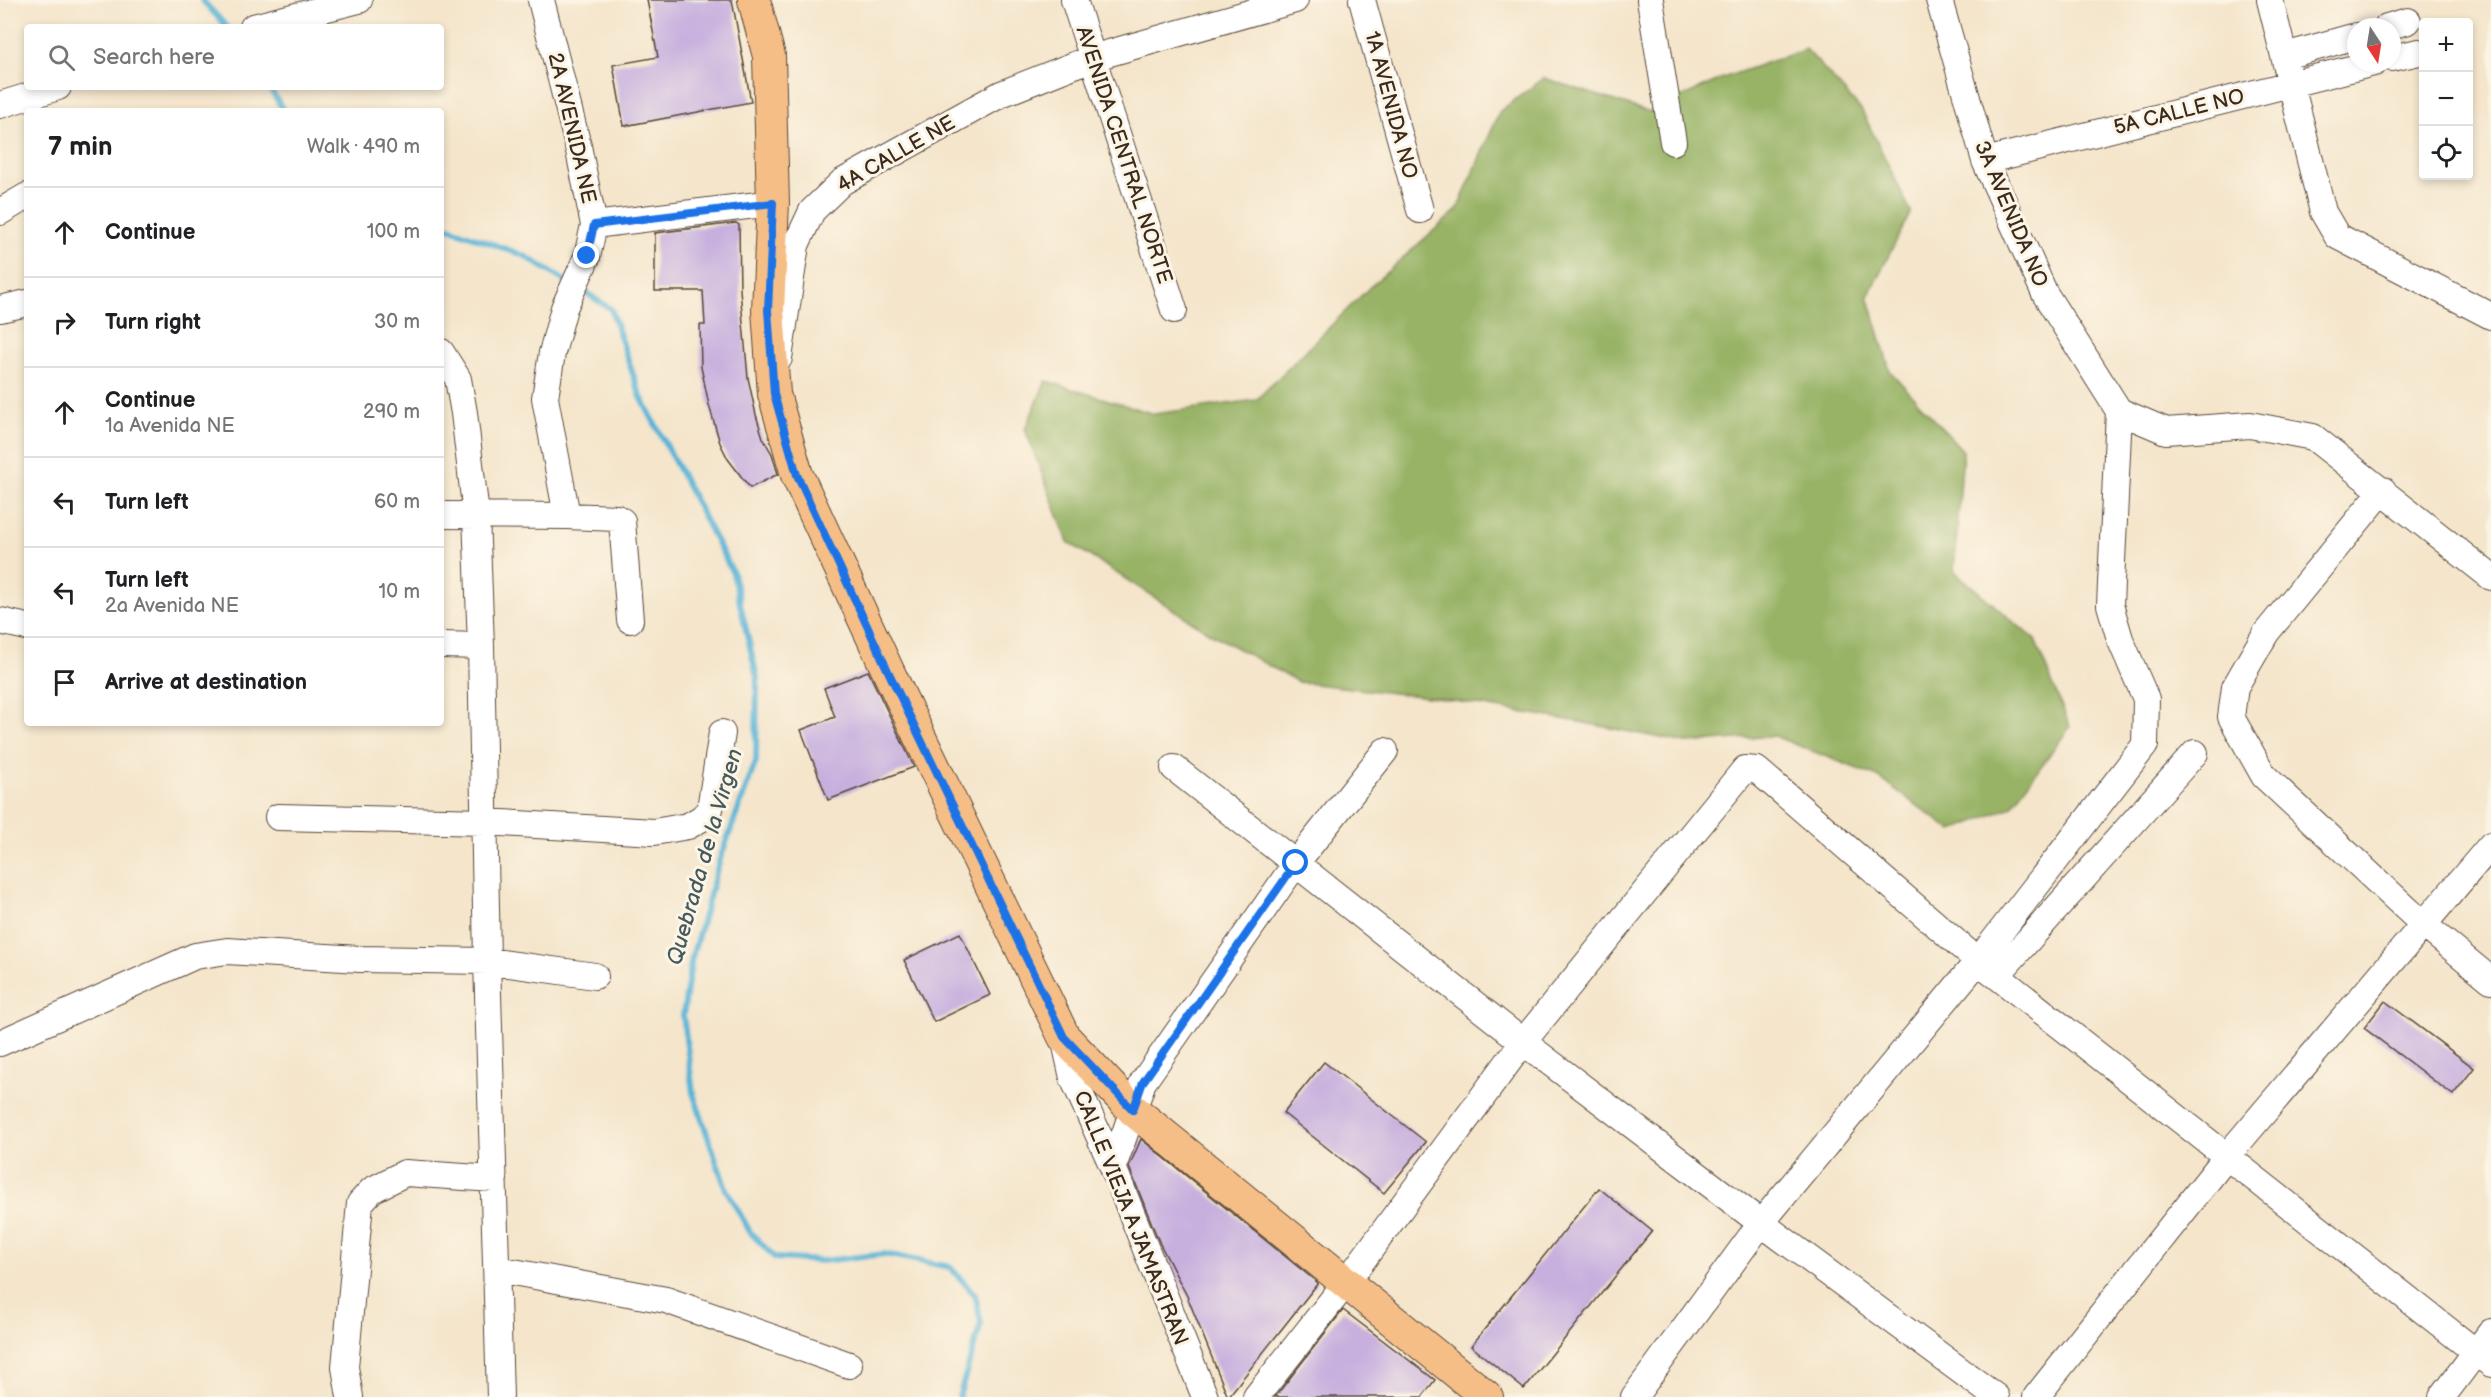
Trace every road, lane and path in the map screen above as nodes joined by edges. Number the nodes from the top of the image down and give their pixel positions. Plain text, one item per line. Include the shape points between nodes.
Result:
1 (359, 0) edge
2 (541, 0) edge
3 (754, 0) edge
4 (1074, 0) edge
5 (1295, 0) edge
6 (1362, 0) edge
7 (1650, 0) edge
8 (1939, 0) edge
9 (2270, 0) edge
10 (265, 24) edge
11 (2347, 39) edge
12 (2419, 52) dead end
13 (2285, 56) junction
14 (2401, 56) edge
15 (1092, 58) junction
16 (2347, 70) edge
17 (2292, 83) junction
18 (48, 90) edge
19 (0, 105) edge
20 (1673, 142) dead end
21 (1985, 161) junction
22 (24, 198) edge
23 (773, 203) junction
24 (1420, 210) dead end
25 (0, 212) edge
26 (594, 225) junction
27 (24, 304) edge
28 (0, 309) edge
29 (1174, 310) dead end
30 (2491, 316) edge
31 (444, 357) edge
32 (774, 394) junction
33 (2120, 411) junction
34 (2383, 490) junction
35 (444, 514) edge
36 (476, 515) junction
37 (567, 516) junction
38 (2491, 577) edge
39 (630, 620) dead end
40 (0, 621) edge
41 (24, 626) edge
42 (444, 645) edge
43 (482, 646) junction
44 (722, 733) dead end
45 (1385, 751) dead end
46 (2196, 753) dead end
47 (1174, 768) dead end
48 (278, 817) dead end
49 (485, 822) junction
50 (2491, 845) edge
51 (1296, 863) junction
52 (2424, 925) junction
53 (487, 961) junction
54 (1987, 968) junction
55 (595, 976) dead end
56 (2491, 980) edge
57 (1064, 1037) junction
58 (1523, 1042) junction
59 (0, 1043) edge
60 (1133, 1110) junction
61 (2227, 1156) junction
62 (1113, 1167) junction
63 (494, 1179) junction
64 (1761, 1223) junction
65 (496, 1269) junction
66 (1345, 1284) junction
67 (2486, 1349) edge
68 (849, 1365) dead end
69 (350, 1397) edge
70 (500, 1397) edge
71 (1205, 1397) edge
72 (1256, 1397) edge
73 (1487, 1397) edge
74 (1634, 1397) edge
75 (1996, 1397) edge
76 (2036, 1397) edge
77 (2442, 1397) edge

1 - 10 street
2 - 26 street, 2A AVENIDA NE
3 - 23 main road via 769,56
4 - 15 street, AVENIDA CENTRAL NORTE
5 - 15 street, 4A CALLE NE
6 - 24 street, 1A AVENIDA NO
7 - 20 street
8 - 21 street, 3A AVENIDA NO
9 - 13 street
11 - 13 street
12 - 14 street
13 - 17 street
15 - 29 street, AVENIDA CENTRAL NORTE
15 - 32 street, 4A CALLE NE via 1001,94 842,182 812,211 796,245
16 - 17 street, 5A CALLE NO
17 - 21 street, 5A CALLE NO
17 - 30 street via 2323,212 2337,236
18 - 19 street
21 - 33 street, 3A AVENIDA NO via 2045,294
22 - 25 street
23 - 26 street
23 - 32 main road via 768,310
26 - 37 street, 2A AVENIDA NE via 587,256 564,308 545,398
27 - 28 street
31 - 36 street via 458,379 465,413
32 - 57 main road via 797,475
33 - 34 street via 2166,431 2250,425 2313,437
33 - 54 street via 2110,605 2146,699 2145,746
34 - 38 street
34 - 52 street via 2266,633 2235,687 2231,717 2264,776
35 - 36 street
36 - 37 street
36 - 43 street
37 - 39 street via 622,521
40 - 41 street
42 - 43 street
43 - 49 street
44 - 49 street via 710,809 688,826 654,832
45 - 51 street
46 - 54 street
47 - 51 street
48 - 49 street
49 - 53 street
50 - 52 street
51 - 58 street
51 - 60 street via 1143,1082
52 - 56 street
52 - 61 street
53 - 55 street
53 - 59 street via 227,951 195,956
53 - 63 street
54 - 58 street via 1757,770 1745,769
54 - 61 street
54 - 64 street
57 - 60 main road
57 - 62 street, CALLE VIEJA A JAMASTRAN via 1073,1078
58 - 64 street
58 - 66 street
60 - 62 street
60 - 66 main road
61 - 67 street
61 - 76 street
62 - 71 street, CALLE VIEJA A JAMASTRAN
63 - 65 street
63 - 69 street via 405,1173 372,1190 360,1203 345,1367
64 - 74 street
64 - 75 street
65 - 68 street via 666,1300
65 - 70 street
66 - 72 street
66 - 73 main road
67 - 77 street

